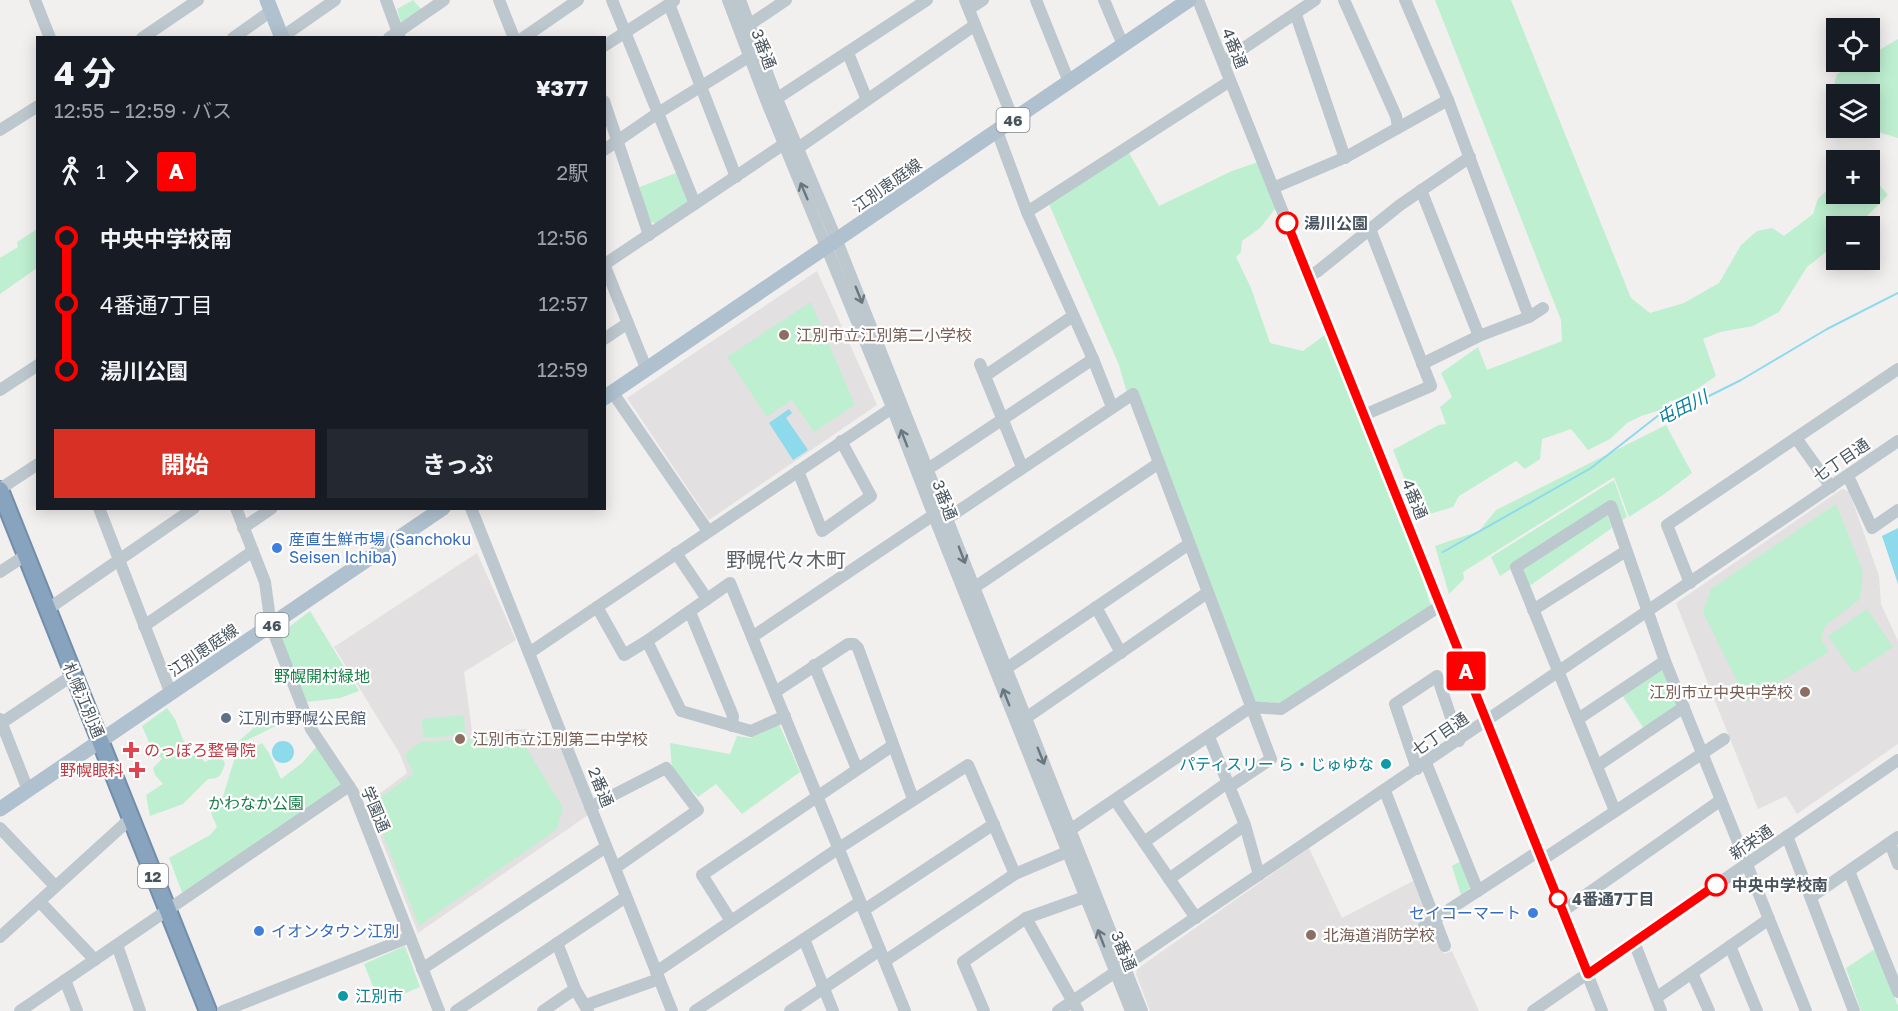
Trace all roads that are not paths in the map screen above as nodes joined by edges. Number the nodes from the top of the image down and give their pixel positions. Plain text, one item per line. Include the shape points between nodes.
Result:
1 (35, 0) edge
2 (198, 0) edge
3 (335, 0) edge
4 (386, 0) edge
5 (444, 0) edge
6 (499, 0) edge
7 (578, 0) edge
8 (612, 0) edge
9 (728, 0) edge
10 (740, 0) edge
11 (786, 0) edge
12 (927, 0) edge
13 (983, 0) edge
14 (1036, 0) edge
15 (1104, 0) edge
16 (1190, 0) edge
17 (1198, 0) edge
18 (1316, 0) edge
19 (1344, 0) edge
20 (1405, 0) edge
21 (672, 2) edge
22 (967, 5) edge
23 (269, 6) edge
24 (1296, 15) junction
25 (975, 24) junction
26 (749, 25) junction
27 (626, 33) junction
28 (395, 35) edge
29 (49, 36) edge
30 (145, 36) edge
31 (235, 36) edge
32 (282, 36) edge
33 (283, 36) edge
34 (513, 36) edge
35 (526, 36) edge
36 (606, 45) edge
37 (1123, 45) junction
38 (848, 52) junction
39 (754, 53) junction
40 (1223, 62) junction
41 (1230, 81) junction
42 (1069, 82) junction
43 (702, 86) junction
44 (867, 100) junction
45 (1448, 100) junction
46 (772, 102) junction
47 (36, 107) edge
48 (606, 107) edge
49 (658, 113) junction
50 (1013, 119) junction
51 (1398, 127) junction
52 (0, 130) edge
53 (997, 131) junction
54 (618, 140) junction
55 (784, 144) junction
56 (798, 148) junction
57 (606, 149) edge
58 (1470, 157) junction
59 (1345, 158) junction
60 (736, 177) junction
61 (1273, 188) junction
62 (1421, 190) junction
63 (695, 204) junction
64 (1027, 212) junction
65 (1370, 229) junction
66 (649, 235) junction
67 (832, 243) junction
68 (606, 263) edge
69 (1308, 277) junction
70 (608, 283) edge
71 (1544, 308) dead end
72 (1073, 316) junction
73 (1529, 317) junction
74 (628, 323) junction
75 (1479, 336) junction
76 (606, 338) edge
77 (1093, 358) junction
78 (981, 364) dead end
79 (1422, 364) junction
80 (36, 367) edge
81 (646, 368) junction
82 (1898, 369) edge
83 (985, 376) junction
84 (0, 390) edge
85 (609, 395) edge
86 (897, 404) junction
87 (1112, 407) junction
88 (1364, 415) junction
89 (1003, 420) junction
90 (1796, 438) junction
91 (841, 441) junction
92 (1898, 441) edge
93 (1159, 463) junction
94 (36, 465) edge
95 (1022, 467) junction
96 (798, 471) junction
97 (923, 472) junction
98 (1848, 476) junction
99 (1831, 487) junction
100 (0, 490) edge
101 (100, 510) edge
102 (191, 510) edge
103 (237, 510) edge
104 (269, 510) edge
105 (440, 510) edge
106 (472, 510) edge
107 (1898, 510) edge
108 (940, 517) junction
109 (243, 528) junction
110 (708, 531) junction
111 (1189, 544) junction
112 (253, 551) junction
113 (1626, 551) junction
114 (676, 553) junction
115 (26, 555) junction
116 (118, 560) junction
117 (0, 572) edge
118 (1690, 583) junction
119 (975, 587) junction
120 (1207, 593) junction
121 (707, 599) junction
122 (1440, 606) junction
123 (597, 607) junction
124 (1096, 607) junction
125 (48, 609) junction
126 (1533, 610) junction
127 (690, 612) junction
128 (1647, 612) junction
129 (144, 626) junction
130 (270, 626) junction
131 (752, 636) junction
132 (647, 641) junction
133 (529, 653) junction
134 (1122, 653) junction
135 (1665, 662) junction
136 (814, 665) junction
137 (1007, 668) junction
138 (1559, 672) junction
139 (73, 675) junction
140 (775, 692) junction
141 (171, 694) junction
142 (1251, 707) junction
143 (1684, 707) junction
144 (785, 716) junction
145 (1578, 719) junction
146 (1022, 721) junction
147 (1, 722) edge
148 (1487, 722) junction
149 (732, 726) junction
150 (1209, 737) junction
151 (1724, 739) dead end
152 (101, 740) junction
153 (1459, 741) junction
154 (892, 746) junction
155 (1703, 754) junction
156 (1898, 760) edge
157 (1421, 766) junction
158 (1597, 766) junction
159 (857, 770) junction
160 (1228, 785) junction
161 (349, 786) junction
162 (28, 790) junction
163 (1385, 791) junction
164 (817, 796) junction
165 (913, 799) junction
166 (1115, 800) junction
167 (1721, 800) junction
168 (590, 807) junction
169 (0, 809) edge
170 (1616, 811) junction
171 (130, 819) junction
172 (994, 824) junction
173 (1245, 825) junction
174 (0, 828) edge
175 (1066, 833) junction
176 (1787, 837) junction
177 (1894, 840) edge
178 (1144, 842) junction
179 (606, 847) junction
180 (838, 848) junction
181 (1067, 852) junction
182 (1540, 856) junction
183 (1746, 864) junction
184 (1898, 864) edge
185 (615, 868) junction
186 (1849, 871) junction
187 (1015, 874) junction
188 (1259, 875) junction
189 (1169, 879) junction
190 (56, 886) junction
191 (1478, 891) junction
192 (626, 897) junction
193 (1085, 897) junction
194 (1811, 897) junction
195 (40, 902) junction
196 (862, 906) junction
197 (167, 911) junction
198 (1563, 911) junction
199 (1026, 918) junction
200 (1196, 918) junction
201 (1436, 918) junction
202 (1769, 919) junction
203 (730, 921) junction
204 (1424, 926) dead end
205 (0, 937) edge
206 (410, 937) junction
207 (804, 939) junction
208 (1634, 942) junction
209 (557, 943) junction
210 (117, 945) junction
211 (1445, 946) dead end
212 (1730, 946) junction
213 (882, 956) junction
214 (95, 960) junction
215 (422, 969) junction
216 (1119, 969) junction
217 (1692, 973) junction
218 (1588, 974) junction
219 (657, 975) junction
220 (65, 980) junction
221 (824, 988) junction
222 (575, 989) junction
223 (1898, 992) edge
224 (1656, 998) junction
225 (1075, 1006) edge
226 (587, 1008) edge
227 (1804, 1010) edge
228 (20, 1011) edge
229 (77, 1011) edge
230 (140, 1011) edge
231 (208, 1011) edge
232 (223, 1011) edge
233 (439, 1011) edge
234 (456, 1011) edge
235 (543, 1011) edge
236 (672, 1011) edge
237 (695, 1011) edge
238 (790, 1011) edge
239 (833, 1011) edge
240 (905, 1011) edge
241 (984, 1011) edge
242 (1058, 1011) edge
243 (1131, 1011) edge
244 (1142, 1011) edge
245 (1533, 1011) edge
246 (1602, 1011) edge
247 (1661, 1011) edge
248 (1709, 1011) edge
249 (1757, 1011) edge
250 (1854, 1011) edge

1 - 29 street
2 - 30 street
3 - 33 street
4 - 28 street
5 - 28 street
6 - 34 street
7 - 35 street
8 - 27 street
9 - 39 street, 3番通
10 - 26 street, 3番通
11 - 26 street
12 - 38 street
13 - 22 street
14 - 42 street
15 - 37 street
16 - 37 main road, 江別恵庭線 / 46
17 - 40 street, 4番通
18 - 24 street
19 - 51 street
20 - 45 street
21 - 27 street
21 - 43 street
22 - 25 street
23 - 31 street
23 - 32 main road
24 - 40 street
24 - 59 street
25 - 44 street
25 - 50 street
26 - 39 street, 3番通
27 - 36 street
27 - 49 street
37 - 42 main road, 江別恵庭線 / 46
38 - 44 street
38 - 46 street
39 - 43 street
39 - 46 street, 3番通
40 - 41 street, 4番通
41 - 61 street, 4番通
41 - 64 street
42 - 50 main road, 江別恵庭線 / 46
43 - 49 street
43 - 60 street
44 - 56 street
45 - 51 street
45 - 58 street
46 - 55 street, 3番通
46 - 56 street, 3番通
47 - 52 street
48 - 54 street
49 - 54 street
49 - 63 street
50 - 53 main road, 江別恵庭線 / 46
51 - 59 street
53 - 64 street
53 - 67 main road, 江別恵庭線 / 46
54 - 57 street
54 - 66 street
55 - 60 street
67 -> 55 street, 3番通
56 - 67 street, 3番通
58 - 62 street
58 - 73 street
59 - 61 street
60 - 63 street
61 - 69 street, 4番通
62 - 65 street
62 - 75 street
63 - 66 street
64 - 72 street
65 - 69 street
65 - 79 street
66 - 68 street
67 - 81 main road, 江別恵庭線 / 46
67 - 86 street, 3番通
69 - 88 street, 4番通
70 - 74 street
71 - 73 street
72 - 77 street
72 - 83 street
73 - 75 street
74 - 76 street
74 - 81 street
75 - 79 street
77 - 87 street
77 - 89 street
78 - 83 street
79 - 88 street via 1431,386
80 - 84 street
81 - 85 main road, 江別恵庭線 / 46
82 - 90 street
83 - 89 street
85 - 110 street
86 - 91 street
86 - 97 street, 3番通
87 - 93 street via 1133,394
87 - 95 street
88 - 122 street, 4番通
89 - 95 street
89 - 97 street
90 - 99 street
90 - 118 street via 1666,525
91 - 96 street
91 - 96 street via 871,496 822,531
92 - 98 street, 七丁目通
93 - 111 street
93 - 119 street
94 - 100 street
95 - 108 street
96 - 110 street
97 - 108 street, 3番通
98 - 99 street, 七丁目通
98 - 107 street via 1872,528
99 - 118 street, 七丁目通
100 - 115 highway, 札幌江別通 / 12
101 - 116 street
102 - 116 street
103 - 109 street, 学園通
104 - 109 street
105 - 130 main road, 江別恵庭線 / 46
106 - 133 street, 2番通
108 -> 119 street, 3番通
108 - 131 street
146 -> 108 street, 3番通
109 - 112 street, 学園通
110 - 114 street
111 - 120 street
111 - 124 street
112 - 129 street
112 - 130 street, 学園通 via 265,582
113 - 126 street
113 - 126 street via 1611,507 1516,567
113 - 128 street
114 - 121 street
114 - 123 street
115 - 117 street
115 - 125 highway, 札幌江別通 / 12
116 - 125 street
116 - 129 street
118 - 128 street, 七丁目通
119 - 137 street, 3番通
120 - 134 street
120 - 142 street
121 - 127 street
121 - 131 street via 730,583
122 - 142 street via 1281,709
122 - 148 street, 4番通
123 - 132 street via 624,655
123 - 133 street
124 - 134 street
124 - 137 street
125 - 139 highway, 札幌江別通 / 12
126 - 138 street
127 - 132 street
127 - 149 street via 733,716
128 - 135 street
128 - 138 street, 七丁目通
129 - 141 street
130 - 141 main road, 江別恵庭線 / 46
130 - 161 street, 学園通 via 311,729
131 - 140 street
132 - 149 street via 681,711
133 - 168 street, 2番通
134 - 146 street
135 - 143 street
135 - 145 street
136 - 140 street
136 - 154 street via 849,644 858,648
136 - 159 street
137 - 146 street, 3番通
138 - 145 street
138 - 148 street, 七丁目通
139 - 147 street
139 - 152 highway, 札幌江別通 / 12
140 - 144 street
141 - 152 main road, 江別恵庭線 / 46
142 - 150 street
142 - 160 street via 1270,759
143 - 155 street
143 - 158 street
144 - 149 street via 751,731
144 - 164 street
145 - 158 street
146 - 175 street, 3番通
147 - 162 street
148 - 153 street, 七丁目通
148 - 182 street, 4番通
150 - 160 street
150 - 166 street
151 - 155 street
152 - 162 main road, 江別恵庭線
152 - 171 highway, 札幌江別通 / 12
153 - 157 street, 七丁目通
153 - 157 street via 1437,676 1395,704
154 - 159 street
154 - 165 street
155 - 167 street
155 - 170 street
156 - 176 street, 新栄通
157 - 163 street, 七丁目通
157 - 191 street
158 - 170 street
159 - 164 street
160 - 173 street
160 - 178 street
161 - 197 street
161 - 206 street, 学園通
162 - 169 main road, 江別恵庭線
163 - 188 street, 七丁目通
163 - 201 street
164 - 180 street
164 - 203 street via 702,875
165 - 172 street via 968,765
165 - 180 street
166 - 175 street
166 - 178 street
167 - 183 street
167 - 198 street
168 - 179 street, 2番通
168 - 185 street via 666,768 698,810
170 - 182 street
171 - 190 street
171 - 197 highway, 札幌江別通 / 12
172 - 187 street
172 - 196 street
173 - 188 street
173 - 189 street
174 - 190 street
175 - 181 street, 3番通
175 - 216 street, 3番通
176 - 183 street, 新栄通
176 - 194 street
177 - 184 street
177 - 186 street
178 - 189 street
179 - 185 street, 2番通
179 - 215 street
180 - 196 street
180 - 203 street
181 - 187 street
181 - 193 street, 3番通
182 - 191 street
182 - 198 street, 4番通
183 - 202 street
183 - 208 street, 新栄通
185 - 192 street, 2番通
186 - 194 street
186 - 223 street
187 - 213 street
188 - 200 street, 七丁目通
189 - 200 street
190 - 195 street
191 - 201 street
192 - 209 street
192 - 219 street, 2番通
193 - 199 street
216 -> 193 street, 3番通
194 - 250 street
195 - 205 street
195 - 214 street
196 - 207 street
196 - 213 street
197 - 210 street
197 - 231 highway, 札幌江別通 / 12
198 - 218 street, 4番通
199 - 225 street
199 - 241 street via 963,962
200 - 216 street, 七丁目通
201 - 204 street
201 - 211 street
202 - 212 street
202 - 227 street
203 - 219 street
206 - 215 street, 学園通
206 - 232 street
207 - 221 street
207 - 237 street
208 - 218 street, 新栄通
208 - 224 street
209 - 222 street
209 - 234 street
210 - 214 street
210 - 230 street
212 - 217 street
212 - 249 street
213 - 221 street
213 - 240 street
214 - 220 street
215 - 233 street, 学園通
216 - 225 street, 七丁目通
216 - 243 street, 3番通
216 - 244 street, 3番通
217 - 224 street
217 - 248 street
218 - 245 street, 新栄通
218 - 246 street, 4番通
219 - 226 street
219 - 236 street, 2番通
220 - 228 street
220 - 229 street
221 - 238 street
221 - 239 street
222 - 226 street
222 - 235 street
224 - 247 street
225 - 242 street, 七丁目通

